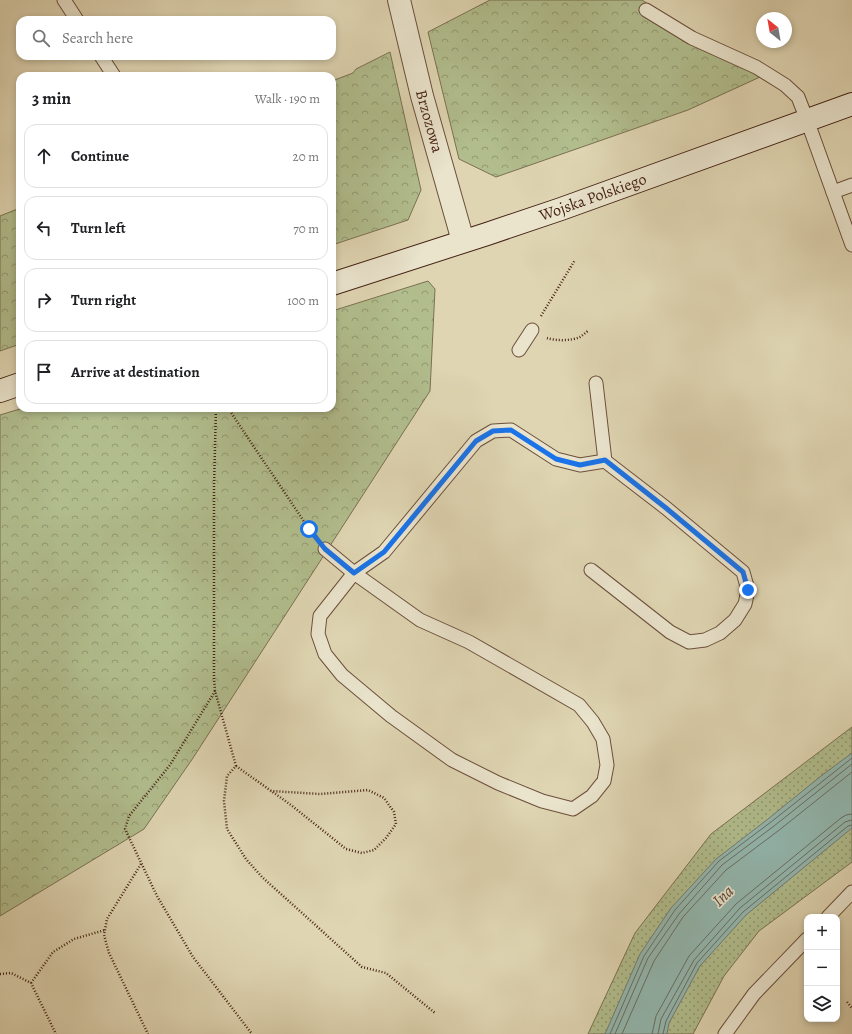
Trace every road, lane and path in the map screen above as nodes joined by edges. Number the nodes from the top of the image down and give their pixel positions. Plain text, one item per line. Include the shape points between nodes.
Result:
1 (399, 0) edge
2 (66, 1) edge
3 (646, 10) dead end
4 (75, 16) edge
5 (104, 60) edge
6 (111, 72) edge
7 (852, 104) edge
8 (807, 120) junction
9 (852, 184) edge
10 (833, 192) junction
11 (464, 241) junction
12 (852, 245) edge
13 (575, 260) dead end
14 (336, 283) edge
15 (532, 330) junction
16 (588, 331) dead end
17 (519, 350) dead end
18 (596, 383) dead end
19 (16, 385) edge
20 (0, 391) edge
21 (216, 412) edge
22 (231, 412) edge
23 (605, 460) junction
24 (325, 549) joint
25 (591, 570) dead end
26 (354, 573) junction
27 (215, 691) junction
28 (236, 766) junction
29 (272, 791) junction
30 (141, 863) junction
31 (852, 892) edge
32 (831, 914) edge
33 (105, 930) junction
34 (804, 942) edge
35 (0, 974) edge
36 (31, 983) junction
37 (847, 1002) dead end
38 (852, 1008) edge
39 (435, 1012) dead end
40 (56, 1034) edge
41 (148, 1034) edge
42 (252, 1034) edge
43 (725, 1034) edge

1 - 11 street, Brzozowa via 422,96
2 - 4 lane
3 - 8 lane via 692,38 756,67 785,85 798,97
5 - 6 lane
7 - 8 street, Wojska Polskiego
8 - 10 lane
8 - 11 street, Wojska Polskiego via 561,209
9 - 10 lane
10 - 12 lane
11 - 14 street, Wojska Polskiego
13 - 15 path
15 - 16 path via 556,340 578,338
15 - 17 lane
18 - 23 lane
19 - 20 street
21 - 27 path
22 - 24 path
23 - 25 lane via 743,572 748,590 745,604 735,620 720,633 705,640 689,642 670,632
23 - 26 lane via 580,465 556,459 511,430 493,431 476,441 384,552
24 - 26 lane
26 - 26 lane via 320,616 318,634 325,654 342,675 391,716 452,760 498,783 542,801 573,809 592,796 604,781 607,765 603,739 579,705 468,642 420,620
27 - 28 path
27 - 30 path via 170,765 129,816 125,829
28 - 29 path
28 - 39 path via 227,776 224,800 227,829 246,859 262,877 362,967 386,973
29 - 29 path via 346,849 362,853 374,850 396,824 394,812 384,798 368,790 320,794
30 - 33 path via 107,919
30 - 42 path via 193,957
31 - 32 lane
33 - 36 path via 74,939 54,952
33 - 41 path via 109,953
34 - 43 lane via 754,994
35 - 36 path via 11,973
36 - 40 path
37 - 38 path

